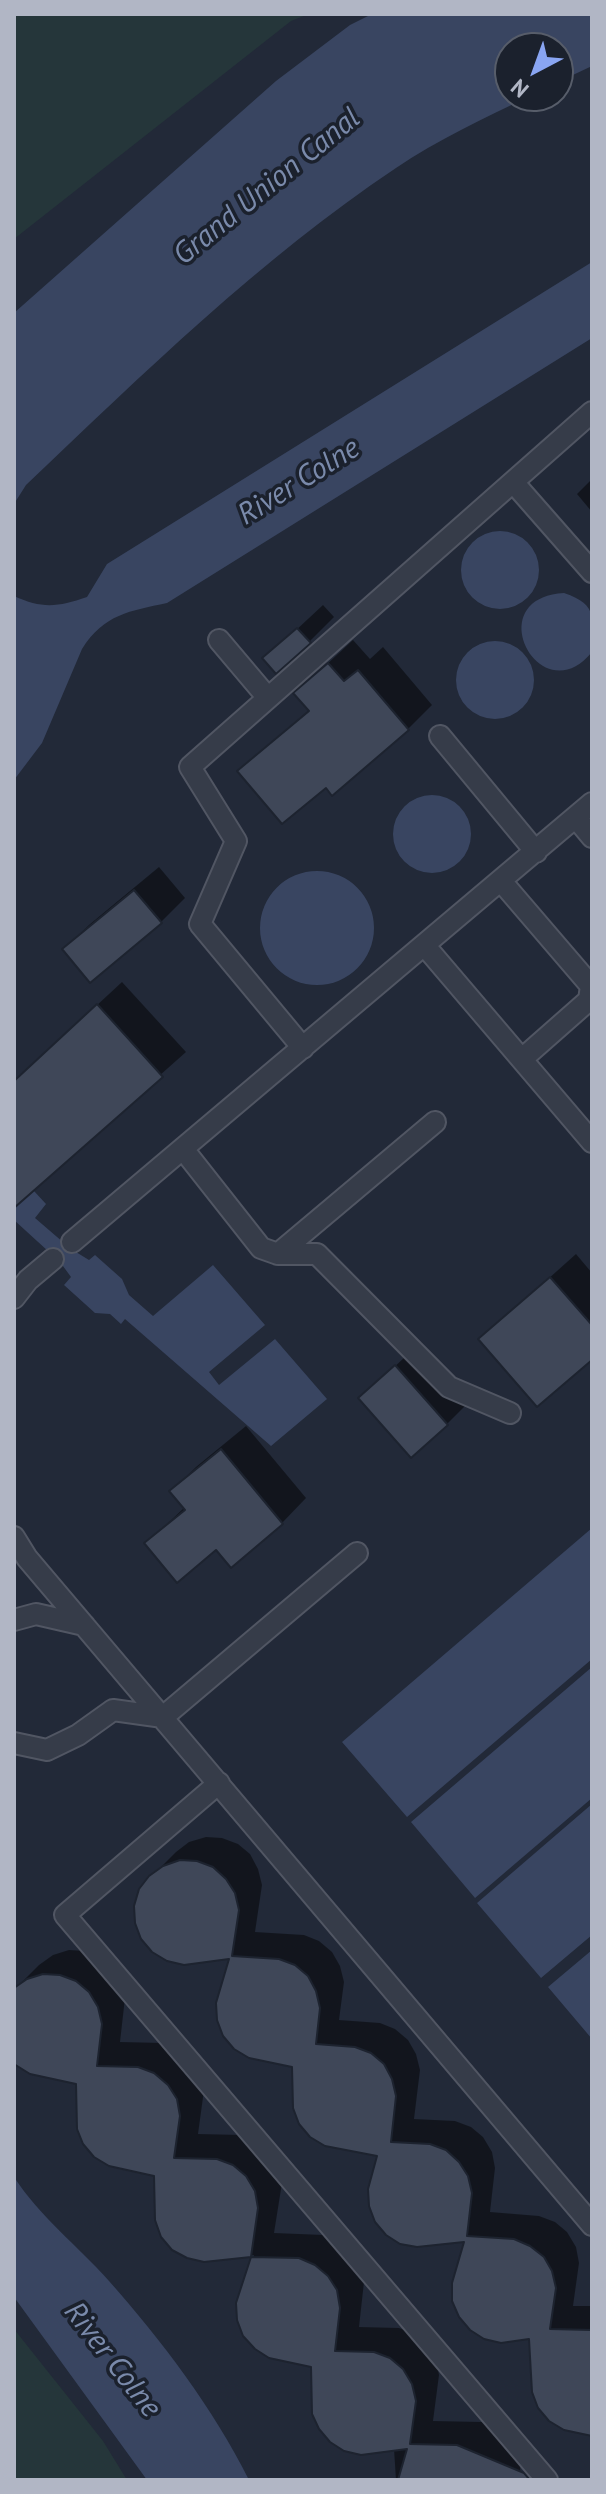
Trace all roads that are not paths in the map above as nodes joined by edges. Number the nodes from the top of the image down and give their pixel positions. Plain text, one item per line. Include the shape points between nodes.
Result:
1 (592, 412) edge
2 (513, 482) junction
3 (592, 572) edge
4 (219, 640) dead end
5 (268, 698) junction
6 (440, 736) dead end
7 (592, 803) edge
8 (577, 819) junction
9 (592, 837) edge
10 (536, 852) junction
11 (501, 881) junction
12 (425, 946) junction
13 (303, 1048) junction
14 (522, 1059) junction
15 (435, 1122) dead end
16 (592, 1142) edge
17 (183, 1149) junction
18 (72, 1242) dead end
19 (278, 1254) junction
20 (53, 1259) dead end
21 (14, 1298) edge
22 (510, 1413) dead end
23 (14, 1537) edge
24 (357, 1553) dead end
25 (14, 1620) edge
26 (84, 1625) junction
27 (163, 1717) junction
28 (14, 1743) edge
29 (219, 1783) junction
30 (592, 2225) edge
31 (547, 2480) edge

1 - 2 lane
2 - 3 lane
2 - 5 lane
4 - 5 lane
5 - 13 lane via 190,767 236,841 200,924
6 - 10 lane
7 - 8 lane
8 - 9 lane
8 - 10 lane
10 - 11 lane
11 - 12 lane
11 - 14 lane via 591,986 589,1000
12 - 13 lane
12 - 14 lane
13 - 17 lane
14 - 16 lane
15 - 19 lane
17 - 18 lane
17 - 19 lane via 261,1248
19 - 22 lane via 317,1254 449,1387
20 - 21 lane
23 - 26 lane
24 - 27 lane
25 - 26 lane via 36,1614
26 - 27 lane
27 - 28 lane via 113,1710 47,1750
27 - 29 lane
29 - 30 lane
29 - 31 lane via 65,1915

